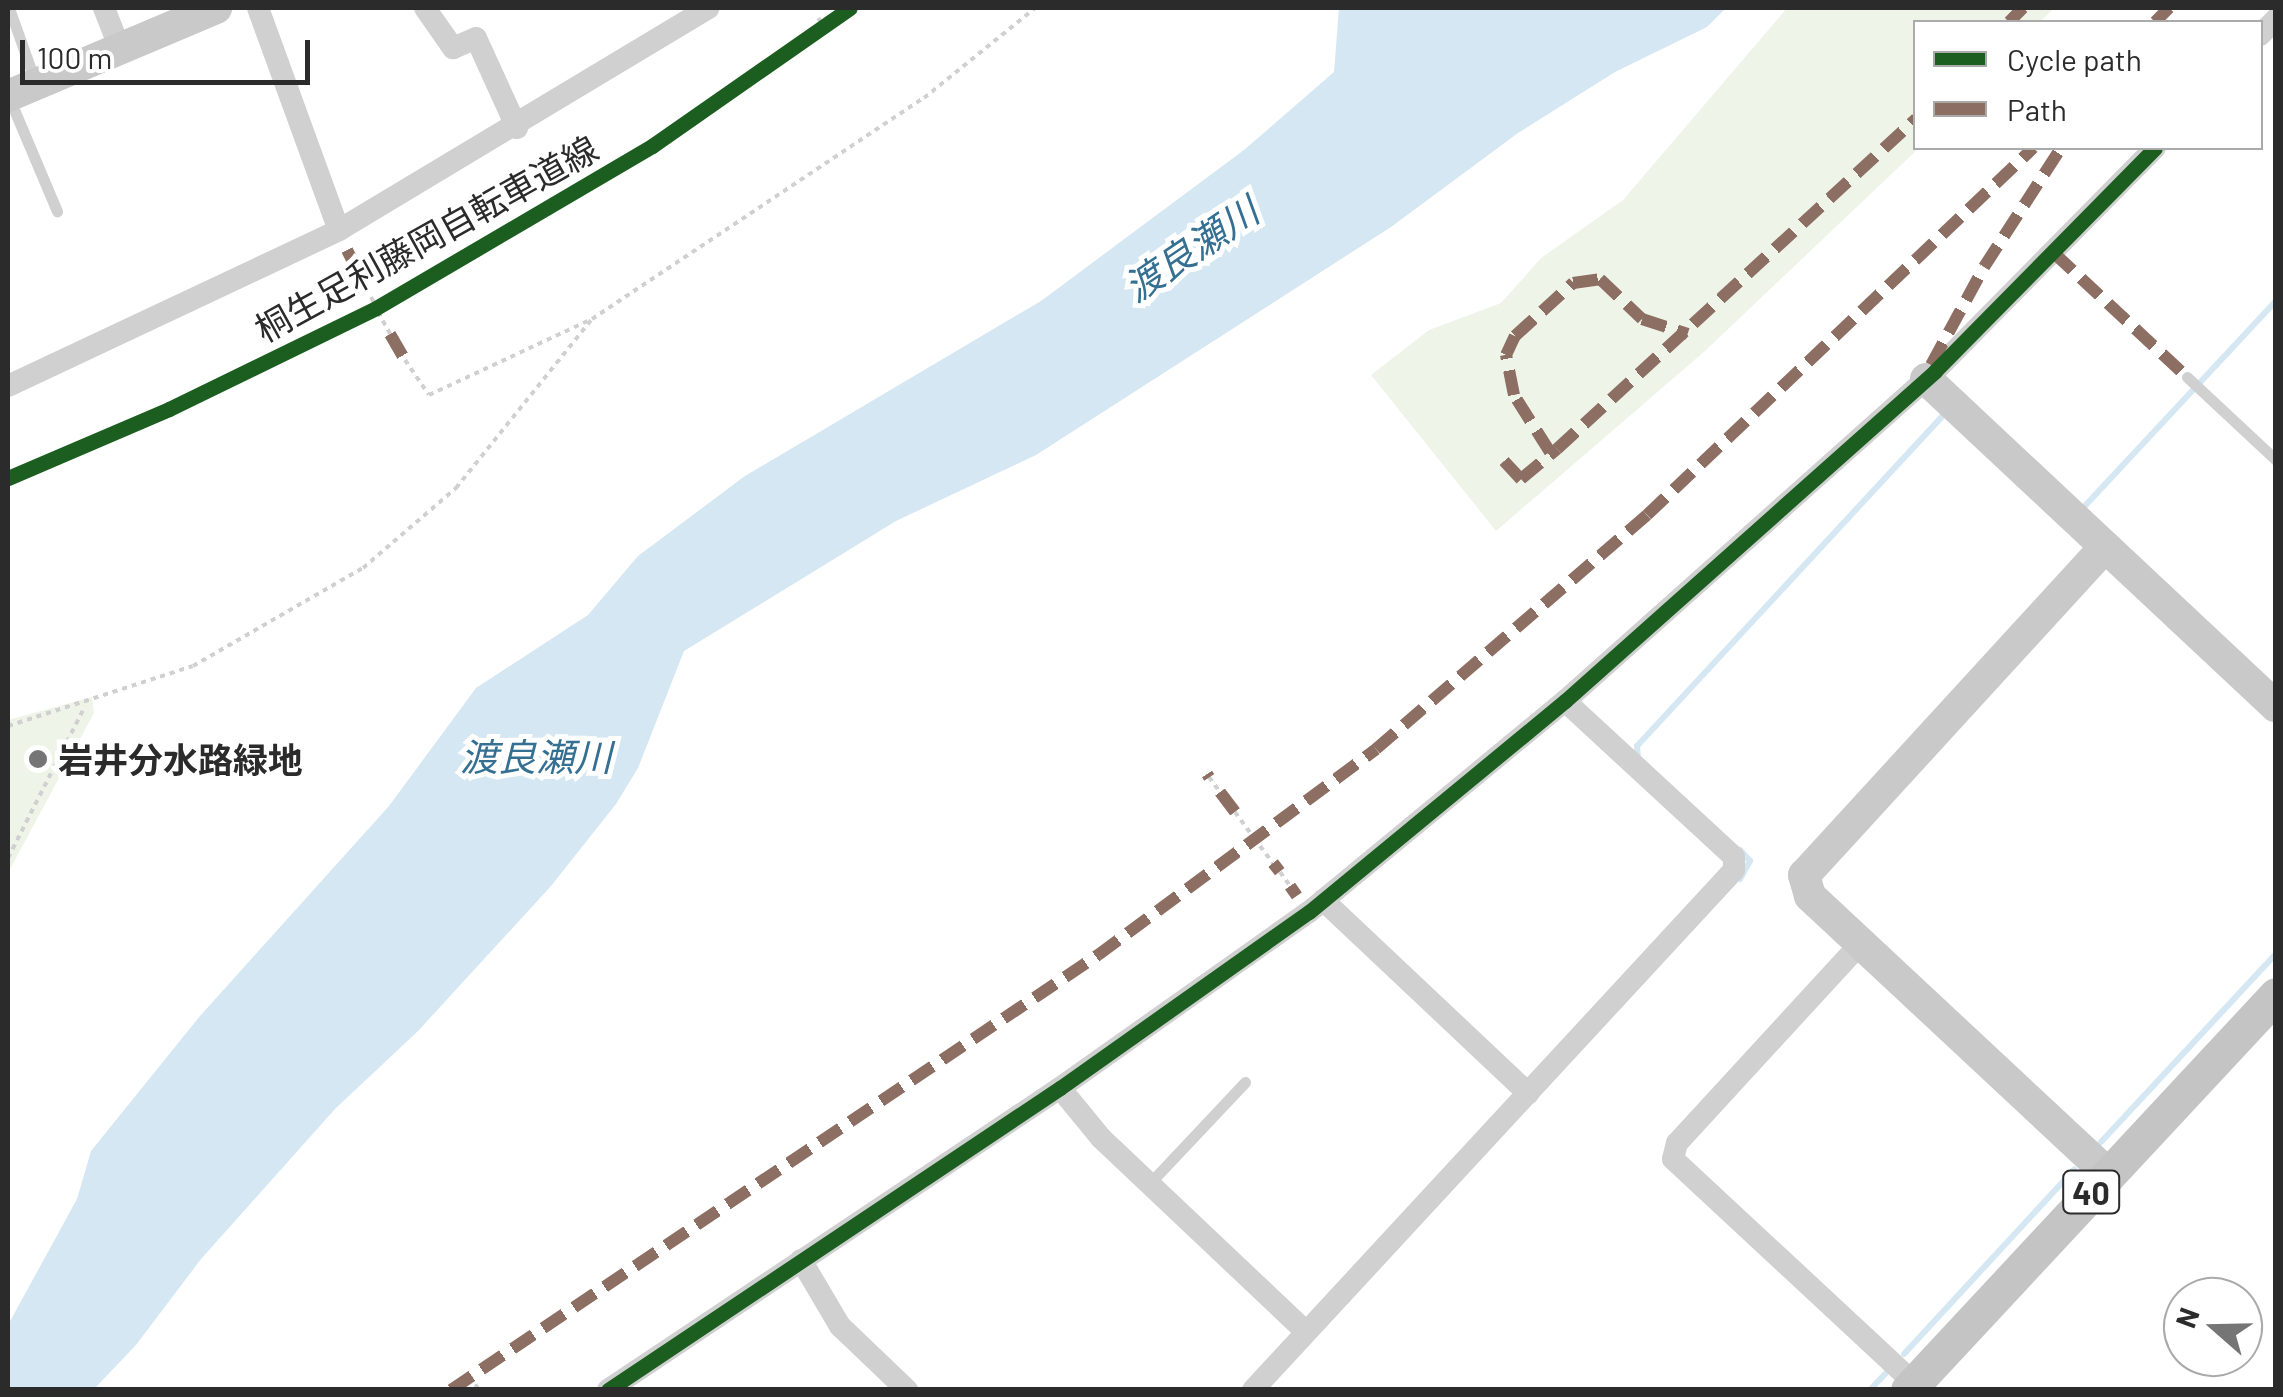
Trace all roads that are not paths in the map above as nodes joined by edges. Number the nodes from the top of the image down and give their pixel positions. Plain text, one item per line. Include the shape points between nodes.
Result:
1 (9, 8) edge
2 (104, 8) edge
3 (216, 8) edge
4 (258, 8) edge
5 (426, 8) edge
6 (710, 8) edge
7 (120, 48) junction
8 (17, 92) edge
9 (517, 128) junction
10 (2153, 150) edge
11 (57, 211) dead end
12 (339, 230) junction
13 (2187, 377) dead end
14 (1926, 379) junction
15 (8, 386) edge
16 (2276, 460) edge
17 (2104, 548) junction
18 (1565, 700) junction
19 (2276, 706) edge
20 (1323, 900) junction
21 (1861, 943) junction
22 (2276, 994) edge
23 (1245, 1082) dead end
24 (1060, 1088) junction
25 (1528, 1093) junction
26 (2108, 1174) junction
27 (1149, 1184) junction
28 (801, 1260) junction
29 (1306, 1332) junction
30 (1911, 1386) edge
31 (608, 1390) edge
32 (908, 1390) edge
33 (1253, 1390) edge

1 - 8 lane
2 - 7 street
3 - 7 street
4 - 12 street
5 - 9 street via 452,48 476,38
6 - 9 street
7 - 8 street
8 - 11 lane
9 - 12 street
10 - 14 street
12 - 15 street
13 - 16 lane
14 - 17 street
14 - 18 street
17 - 19 street
17 - 21 street via 1804,875 1810,896
18 - 20 street
18 - 25 street via 1734,857 1734,870
20 - 24 street
20 - 25 street
21 - 26 street
21 - 30 street via 1676,1143 1673,1159
22 - 26 main road, 40
23 - 27 lane
24 - 27 street
24 - 28 street
25 - 29 street
26 - 30 main road, 40
27 - 29 street
28 - 31 street
28 - 32 street via 840,1326
29 - 33 street

